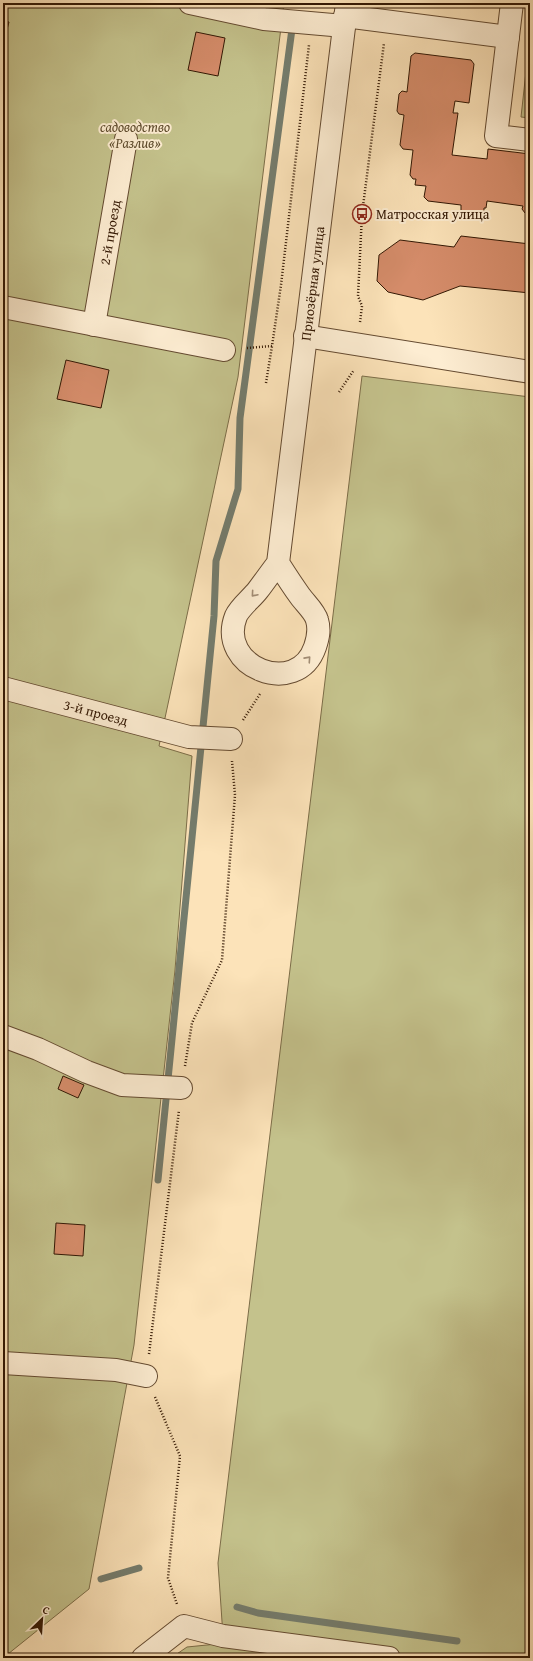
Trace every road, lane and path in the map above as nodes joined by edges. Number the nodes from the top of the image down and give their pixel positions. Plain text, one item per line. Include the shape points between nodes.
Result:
1 (190, 3) edge
2 (512, 3) edge
3 (345, 15) edge
4 (306, 23) junction
5 (508, 37) junction
6 (384, 42) dead end
7 (126, 139) dead end
8 (530, 140) edge
9 (3, 307) edge
10 (94, 325) junction
11 (360, 327) dead end
12 (305, 336) junction
13 (272, 346) junction
14 (233, 350) joint
15 (354, 370) dead end
16 (530, 372) edge
17 (266, 383) dead end
18 (339, 392) dead end
19 (278, 563) junction
20 (274, 674) junction
21 (3, 688) edge
22 (231, 739) junction
23 (3, 1036) edge
24 (170, 1087) junction
25 (3, 1363) edge
26 (146, 1376) junction
27 (184, 1626) junction
28 (143, 1658) edge
29 (389, 1658) edge

1 - 4 street via 275,20
2 - 5 street
3 - 4 street
3 - 5 street
3 - 12 street, Приозёрная улица
4 - 13 path via 281,285
5 - 8 street via 496,136
6 - 11 path via 362,214 358,296 362,306
7 - 10 street, 2-й проезд
9 - 10 street
10 - 14 street
12 - 16 street
12 - 19 street, Приозёрная улица
13 - 14 path
13 - 17 path
15 - 18 path
19 -> 20 street via 237,614 233,630 236,645 245,660 258,670
20 -> 19 street via 291,672 304,664 312,654 319,636 317,619
20 - 22 path
21 - 22 street, 3-й проезд via 189,737
22 - 24 path via 235,795 222,960 192,1023
23 - 24 street via 122,1085
24 - 26 path
25 - 26 street via 116,1370
26 - 27 path via 180,1456 168,1578
27 - 28 street
27 - 29 street via 223,1636

